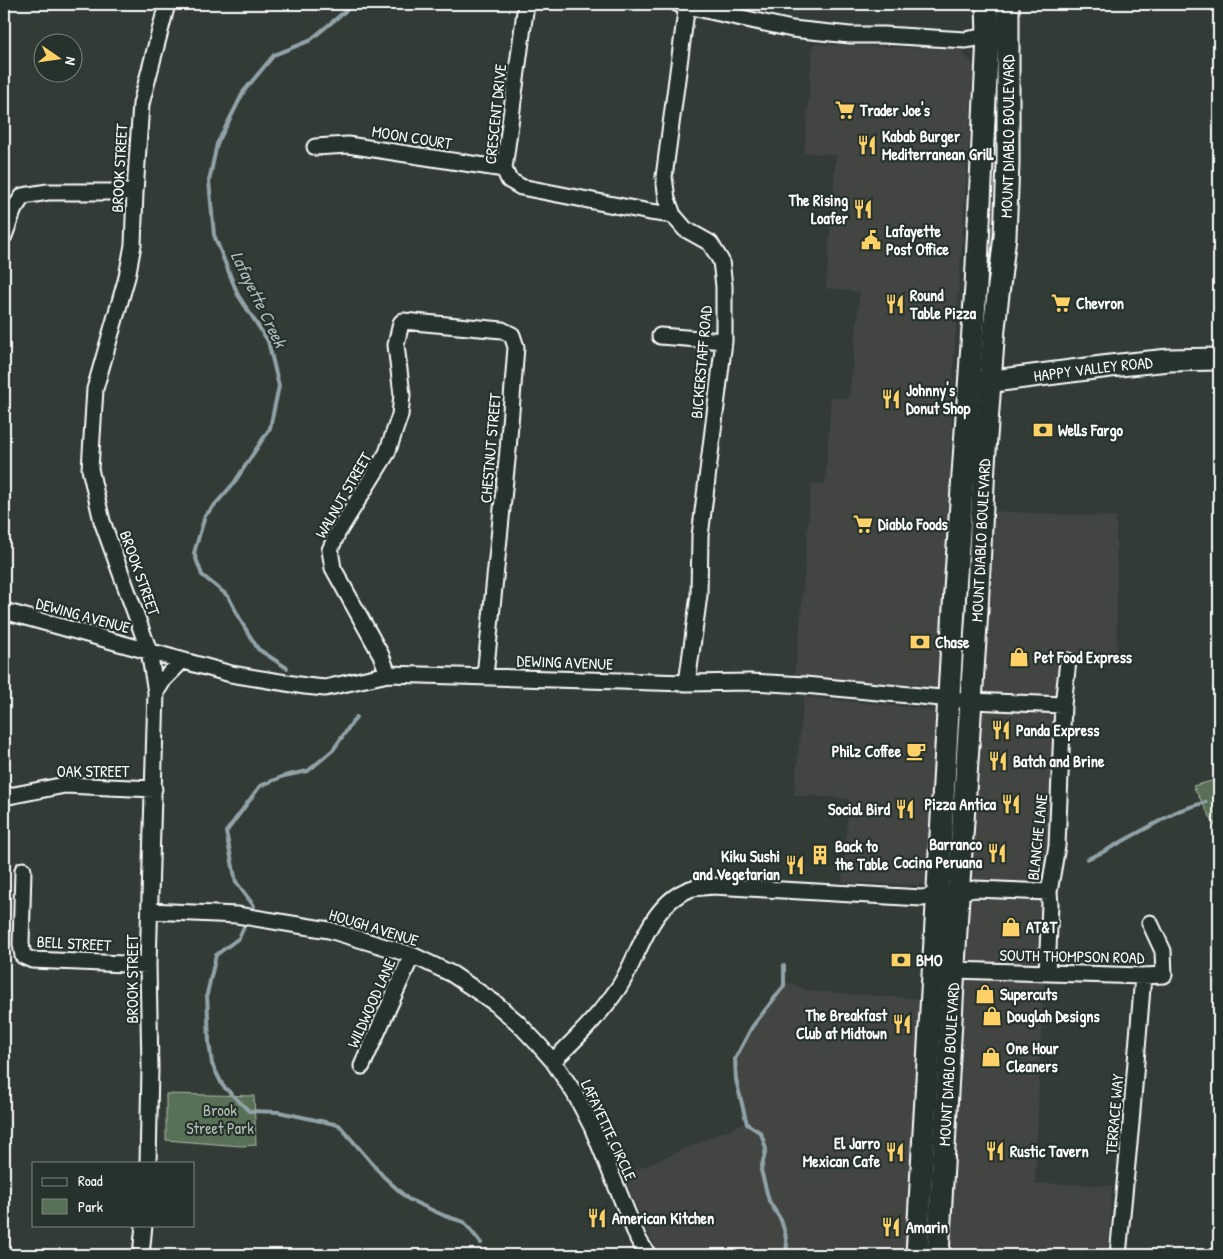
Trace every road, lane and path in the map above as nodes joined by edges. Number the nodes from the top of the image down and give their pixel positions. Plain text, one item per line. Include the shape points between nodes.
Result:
1 (167, 4) edge
2 (526, 4) edge
3 (987, 4) edge
4 (1008, 4) edge
5 (684, 5) edge
6 (998, 34) junction
7 (315, 148) dead end
8 (504, 169) junction
9 (135, 192) junction
10 (673, 215) junction
11 (4, 236) edge
12 (401, 323) joint
13 (660, 336) dead end
14 (724, 341) junction
15 (1219, 359) edge
16 (991, 382) junction
17 (968, 384) junction
18 (4, 611) edge
19 (953, 635) junction
20 (149, 651) junction
21 (1068, 660) dead end
22 (182, 661) junction
23 (388, 674) junction
24 (485, 676) junction
25 (687, 683) junction
26 (156, 692) junction
27 (950, 699) junction
28 (972, 701) junction
29 (1063, 705) junction
30 (967, 771) junction
31 (154, 789) junction
32 (4, 797) edge
33 (22, 870) dead end
34 (958, 891) junction
35 (1049, 892) junction
36 (938, 895) junction
37 (150, 911) junction
38 (1150, 923) dead end
39 (412, 955) junction
40 (148, 964) junction
41 (954, 970) junction
42 (1047, 973) junction
43 (1142, 976) junction
44 (552, 1061) junction
45 (362, 1066) dead end
46 (148, 1162) edge
47 (144, 1226) edge
48 (142, 1255) edge
49 (648, 1255) edge
50 (917, 1255) edge
51 (938, 1255) edge
52 (1118, 1255) edge

1 - 9 street, BROOK STREET via 141,104
2 - 8 street, CRESCENT DRIVE
3 - 6 main road, MOUNT DIABLO BOULEVARD
4 - 6 main road, MOUNT DIABLO BOULEVARD
5 - 6 street via 792,29 850,35 965,40
5 - 10 street, BICKERSTAFF ROAD via 664,177 666,199
6 - 16 main road, MOUNT DIABLO BOULEVARD via 1008,164 1005,236
6 - 17 main road, MOUNT DIABLO BOULEVARD
7 - 8 street, MOON COURT via 348,145
8 - 10 street, CRESCENT DRIVE via 509,180 521,187
9 - 11 street via 48,192 23,196 14,209
9 - 20 street, BROOK STREET via 133,245 127,276 95,389 90,469 102,521
10 - 14 street, BICKERSTAFF ROAD via 685,229 710,243 721,261
12 - 23 street, WALNUT STREET via 396,345 402,394 400,415 387,453 330,550 333,568 381,655
12 - 24 street, CHESTNUT STREET via 502,330 512,335 516,347
13 - 14 street
14 - 25 street, BICKERSTAFF ROAD via 700,536 698,595
15 - 16 main road, HAPPY VALLEY ROAD via 1169,360
16 - 17 main road, HAPPY VALLEY ROAD
16 - 28 main road, MOUNT DIABLO BOULEVARD
17 - 19 main road, MOUNT DIABLO BOULEVARD
18 - 20 street, DEWING AVENUE
19 - 27 main road, MOUNT DIABLO BOULEVARD
19 - 28 main road via 961,646 960,693
20 - 22 street, DEWING AVENUE
20 - 26 street, BROOK STREET
21 - 29 street, BLANCHE LANE
22 - 23 street, DEWING AVENUE via 231,674 325,688
22 - 26 street
23 - 24 street, DEWING AVENUE
24 - 25 street, DEWING AVENUE
25 - 27 street, DEWING AVENUE via 776,683
26 - 31 street, BROOK STREET
27 - 28 street, DEWING AVENUE
27 - 30 main road via 959,715 958,761
27 - 36 main road, MOUNT DIABLO BOULEVARD
28 - 29 street
28 - 30 main road, MOUNT DIABLO BOULEVARD
29 - 35 street, BLANCHE LANE via 1057,846
30 - 34 main road, MOUNT DIABLO BOULEVARD
31 - 32 street, OAK STREET via 65,785
31 - 37 street, BROOK STREET
33 - 40 street, BELL STREET via 23,956 32,960
34 - 35 street
34 - 36 street
34 - 41 main road, MOUNT DIABLO BOULEVARD
35 - 42 street, BLANCHE LANE
36 - 44 street via 922,898 712,886 690,889 658,913 619,987 592,1022
36 - 50 main road, MOUNT DIABLO BOULEVARD
37 - 39 street, HOUGH AVENUE via 237,915 270,920 329,930
37 - 40 street, BROOK STREET
38 - 43 street, SOUTH THOMPSON ROAD via 1163,951 1164,975
39 - 44 street, HOUGH AVENUE via 452,974 499,1006
39 - 45 street, WILDWOOD LANE
40 - 46 street, BROOK STREET
41 - 42 street, SOUTH THOMPSON ROAD
41 - 51 main road, MOUNT DIABLO BOULEVARD
42 - 43 street, SOUTH THOMPSON ROAD
43 - 52 street, TERRACE WAY
44 - 49 street, LAFAYETTE CIRCLE via 584,1110 638,1239
47 - 48 street

